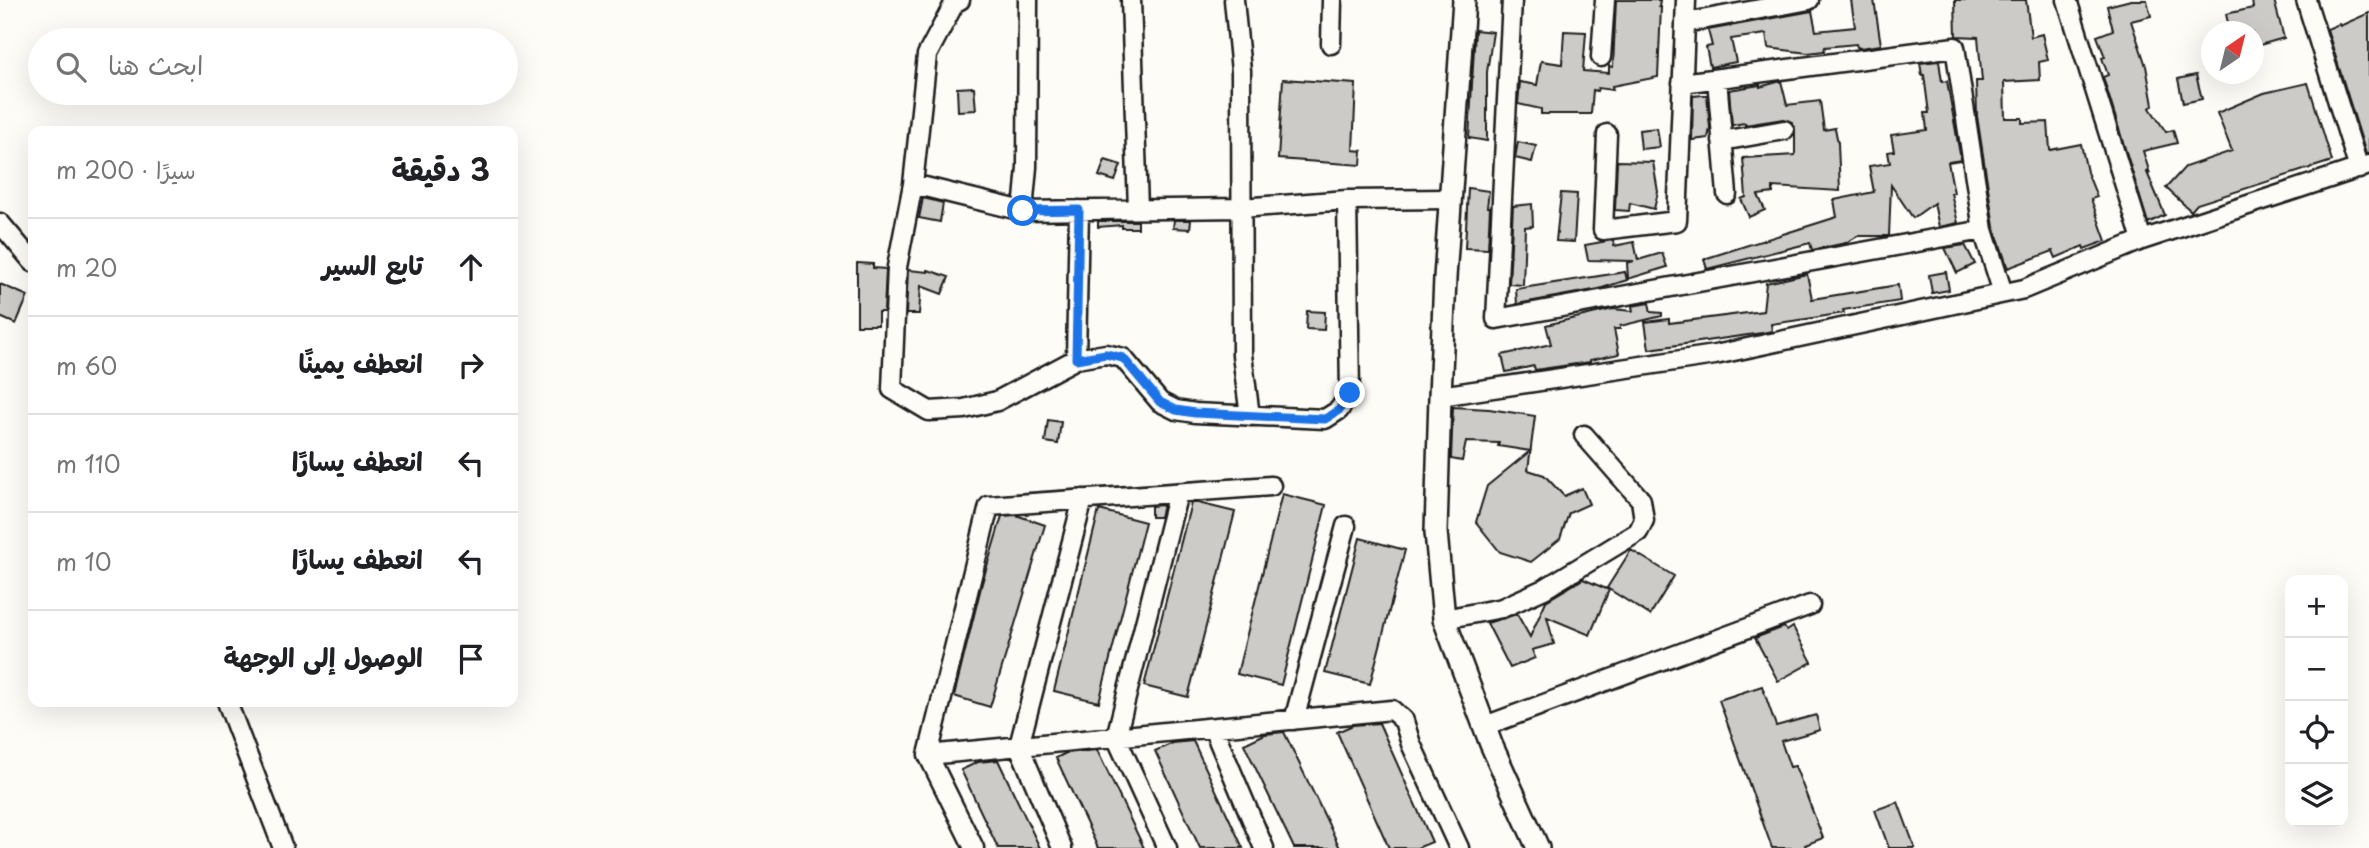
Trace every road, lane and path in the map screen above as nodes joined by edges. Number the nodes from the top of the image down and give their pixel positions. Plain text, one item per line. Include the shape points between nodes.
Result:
1 (960, 0) edge
2 (1028, 0) edge
3 (1131, 0) edge
4 (1234, 0) edge
5 (1332, 0) edge
6 (1464, 0) edge
7 (1512, 0) edge
8 (1605, 0) edge
9 (1686, 0) edge
10 (1809, 0) edge
11 (2067, 0) edge
12 (2306, 0) edge
13 (1728, 7) edge
14 (1685, 23) junction
15 (1331, 44) dead end
16 (1601, 57) dead end
17 (1717, 79) junction
18 (1682, 83) junction
19 (1784, 130) dead end
20 (1607, 134) dead end
21 (1722, 141) junction
22 (2364, 167) edge
23 (914, 184) junction
24 (1727, 194) dead end
25 (1450, 199) junction
26 (1347, 200) junction
27 (1241, 208) junction
28 (1138, 209) junction
29 (1079, 210) junction
30 (1023, 211) junction
31 (0, 223) edge
32 (1983, 230) junction
33 (2142, 240) junction
34 (28, 256) edge
35 (2003, 293) junction
36 (1076, 359) junction
37 (1440, 396) junction
38 (1250, 416) junction
39 (1584, 435) dead end
40 (1271, 486) dead end
41 (1178, 493) junction
42 (1083, 499) junction
43 (1346, 526) dead end
44 (1810, 605) dead end
45 (1444, 619) junction
46 (229, 707) edge
47 (1294, 720) junction
48 (1485, 726) junction
49 (1213, 728) junction
50 (1116, 737) junction
51 (1019, 746) junction
52 (928, 755) junction
53 (283, 848) edge
54 (974, 848) edge
55 (1062, 848) edge
56 (1167, 848) edge
57 (1264, 848) edge
58 (1459, 848) edge
59 (1538, 848) edge

1 - 23 street via 927,55
2 - 30 street
3 - 28 street
4 - 27 street via 1241,71
5 - 15 street
6 - 25 main road
7 - 32 street via 1496,318
8 - 16 street
9 - 14 street
10 - 13 street
11 - 33 street
12 - 22 street
13 - 14 street
14 - 18 street
17 - 18 street
17 - 21 street
17 - 32 street via 1955,47
18 - 20 street via 1677,222 1603,230
19 - 21 street
21 - 24 street
22 - 33 street
23 - 30 street
23 - 36 street via 897,267 892,389 929,411 964,409 997,401
25 - 26 street
25 - 37 main road
26 - 27 street
26 - 38 street via 1350,393 1339,410 1325,419
27 - 28 street
27 - 38 street via 1242,355
28 - 29 street
29 - 30 street
29 - 36 street
31 - 34 street
32 - 35 street
33 - 35 street via 2024,289
35 - 37 street via 1715,355
36 - 38 street via 1106,354 1123,358 1160,402 1176,410
37 - 45 main road via 1436,532
39 - 45 street via 1641,500 1644,520 1639,532 1544,589 1502,608
40 - 41 street
41 - 42 street
41 - 50 street
42 - 51 street
42 - 52 street via 989,506
43 - 47 street
44 - 48 street
45 - 48 main road
46 - 53 street
47 - 49 street
47 - 58 street via 1392,710 1404,721
48 - 59 main road
49 - 50 street
49 - 57 street
50 - 51 street
50 - 56 street
51 - 52 street
51 - 55 street
52 - 54 street

